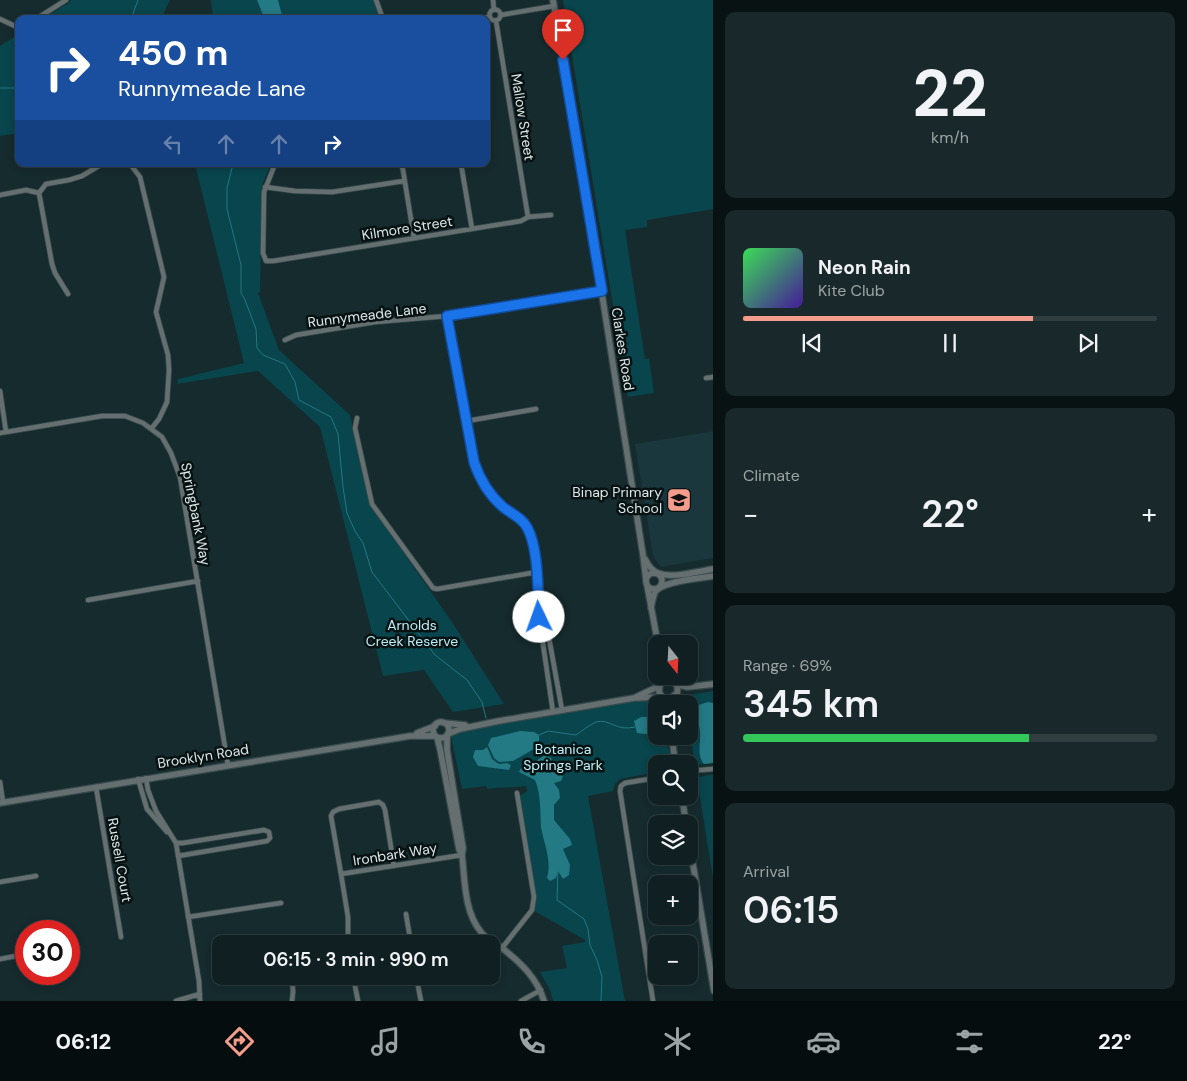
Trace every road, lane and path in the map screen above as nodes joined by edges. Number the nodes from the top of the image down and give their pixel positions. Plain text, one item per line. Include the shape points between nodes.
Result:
1 (66, 0) edge
2 (376, 0) edge
3 (493, 0) edge
4 (554, 3) edge
5 (494, 10) junction
6 (42, 15) edge
7 (382, 15) edge
8 (500, 15) junction
9 (490, 17) joint
10 (0, 19) edge
11 (496, 21) junction
12 (15, 26) edge
13 (97, 167) edge
14 (132, 167) edge
15 (274, 167) edge
16 (402, 167) edge
17 (462, 167) edge
18 (404, 181) junction
19 (265, 187) junction
20 (39, 193) junction
21 (0, 195) edge
22 (551, 215) dead end
23 (528, 217) junction
24 (472, 229) junction
25 (414, 238) junction
26 (602, 291) junction
27 (68, 294) dead end
28 (447, 316) junction
29 (285, 340) dead end
30 (713, 377) edge
31 (706, 378) dead end
32 (0, 391) edge
33 (536, 409) dead end
34 (357, 418) dead end
35 (467, 422) junction
36 (151, 429) junction
37 (6, 432) junction
38 (0, 433) edge
39 (643, 555) junction
40 (713, 568) edge
41 (537, 572) junction
42 (657, 573) junction
43 (713, 576) edge
44 (198, 581) junction
45 (646, 583) junction
46 (659, 588) junction
47 (88, 600) dead end
48 (652, 608) junction
49 (656, 635) edge
50 (552, 651) junction
51 (545, 652) junction
52 (713, 684) edge
53 (660, 685) joint
54 (678, 685) edge
55 (695, 687) junction
56 (661, 695) edge
57 (681, 695) edge
58 (634, 698) junction
59 (648, 698) edge
60 (562, 710) junction
61 (553, 712) junction
62 (443, 723) junction
63 (435, 726) junction
64 (472, 726) junction
65 (447, 734) junction
66 (410, 736) junction
67 (436, 736) junction
68 (673, 745) edge
69 (674, 754) edge
70 (228, 765) junction
71 (713, 769) edge
72 (698, 772) edge
73 (146, 778) junction
74 (138, 779) junction
75 (648, 780) edge
76 (0, 782) edge
77 (96, 786) junction
78 (517, 794) dead end
79 (150, 799) junction
80 (144, 802) junction
81 (2, 803) edge
82 (229, 836) junction
83 (176, 842) junction
84 (231, 847) junction
85 (462, 855) junction
86 (178, 856) junction
87 (693, 865) edge
88 (394, 866) junction
89 (341, 874) junction
90 (36, 876) dead end
91 (0, 882) edge
92 (280, 903) dead end
93 (406, 914) dead end
94 (188, 917) junction
95 (482, 934) joint
96 (348, 935) edge
97 (410, 935) edge
98 (121, 937) dead end
99 (502, 948) junction
100 (15, 956) edge
101 (0, 959) edge
102 (293, 985) edge
103 (355, 985) edge
104 (418, 985) edge
105 (541, 990) junction
106 (713, 991) edge
107 (200, 994) junction
108 (176, 1001) edge
109 (200, 1001) edge
110 (292, 1001) edge
111 (358, 1001) edge
112 (421, 1001) edge
113 (522, 1001) edge
114 (544, 1001) edge
115 (654, 1001) edge

1 - 6 street
2 - 7 street
3 - 5 street
4 - 8 street
4 - 26 street, Clarkes Road
5 - 8 street
5 - 9 street
8 - 11 street
9 - 11 street
10 - 12 street
11 - 23 street, Mallow Street
13 - 20 street via 82,176 46,184
14 - 36 street via 140,177 164,277 156,312 168,355 169,387 167,402
15 - 19 street
16 - 18 street
17 - 24 street
18 - 19 street via 332,192
18 - 25 street
19 - 25 street, Kilmore Street via 263,253 266,261
20 - 21 street via 26,190
20 - 27 street via 52,264
22 - 23 street, Kilmore Street
23 - 24 street, Kilmore Street
24 - 25 street, Kilmore Street
26 - 28 street, Runnymeade Lane
26 - 39 street, Clarkes Road
28 - 29 street, Runnymeade Lane via 375,322 296,335
28 - 35 street
30 - 31 street
32 - 37 street
33 - 35 street
34 - 41 street via 355,428 372,504 433,588
35 - 41 street via 480,479 491,495 524,523 530,533
36 - 37 street, Springbank Way via 125,416 102,416
36 - 44 street, Springbank Way via 162,437 180,477
37 - 38 street, Springbank Way
39 - 42 street, Clarkes Road
39 - 45 street, Clarkes Road
40 - 42 street via 675,575
41 - 50 street
41 - 51 street
42 - 45 street via 650,574
42 - 46 street, Clarkes Road via 663,581
43 - 46 street
44 - 47 street
44 - 70 street, Springbank Way
45 - 46 street via 652,589
45 - 48 street, Clarkes Road
46 - 48 street, Clarkes Road
48 - 49 street, Clarkes Road
50 - 51 street
50 - 60 street
51 - 61 street
52 - 55 street
53 - 56 street
53 - 58 street
54 - 55 street
55 - 57 street
58 - 59 street
58 - 60 street
60 - 61 street
61 - 64 street
62 - 63 street
62 - 64 street
62 - 65 street via 448,727
63 - 66 street, Brooklyn Road
63 - 67 street via 433,732
64 - 65 street
65 - 67 street via 443,738
65 - 85 street
66 - 67 street, Brooklyn Road
66 - 70 street, Brooklyn Road
67 - 85 street
68 - 69 street
70 - 73 street, Brooklyn Road
71 - 72 street
73 - 74 street, Brooklyn Road
73 - 79 street
74 - 77 street, Brooklyn Road
74 - 80 street
75 - 115 street via 625,784 620,791
76 - 81 street
77 - 81 street, Brooklyn Road
77 - 98 street, Russell Court
78 - 99 street via 534,897 532,910
79 - 80 street
79 - 83 street
80 - 83 street
82 - 83 street
82 - 84 street
82 - 84 street via 269,832 267,841
83 - 86 street
84 - 86 street
85 - 88 street, Ironbark Way
85 - 95 street via 471,916
86 - 94 street
87 - 106 street
88 - 89 street, Ironbark Way
88 - 89 street via 385,810 379,802 333,812
89 - 96 street, Ironbark Way
90 - 91 street
92 - 94 street
93 - 97 street
94 - 107 street
95 - 99 street
99 - 105 street via 523,966
100 - 101 street
102 - 110 street
103 - 111 street
104 - 112 street
105 - 113 street
105 - 114 street
107 - 108 street
107 - 109 street

